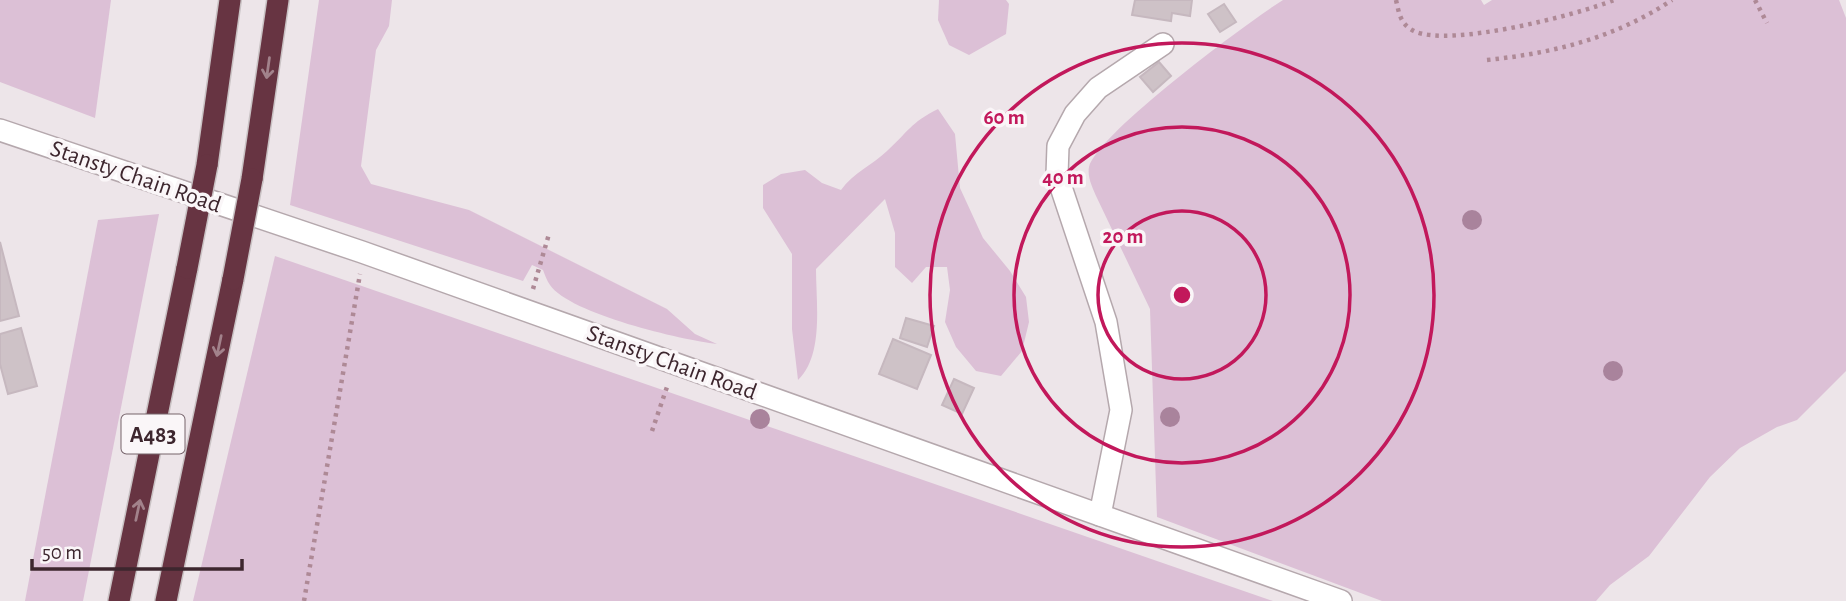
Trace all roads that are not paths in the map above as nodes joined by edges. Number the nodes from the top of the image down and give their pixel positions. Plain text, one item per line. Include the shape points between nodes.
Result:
1 (230, 0) edge
2 (278, 0) edge
3 (1163, 44) dead end
4 (0, 130) edge
5 (1100, 515) junction
6 (119, 601) edge
7 (166, 601) edge
8 (1341, 601) edge

6 -> 1 highway, A483, bridge via 207,165
2 -> 7 highway, A483, bridge via 252,179
3 - 5 street via 1098,88 1075,114 1058,146 1059,184 1106,322 1121,410
4 - 5 street, Stansty Chain Road via 362,252
5 - 8 street, Stansty Chain Road

